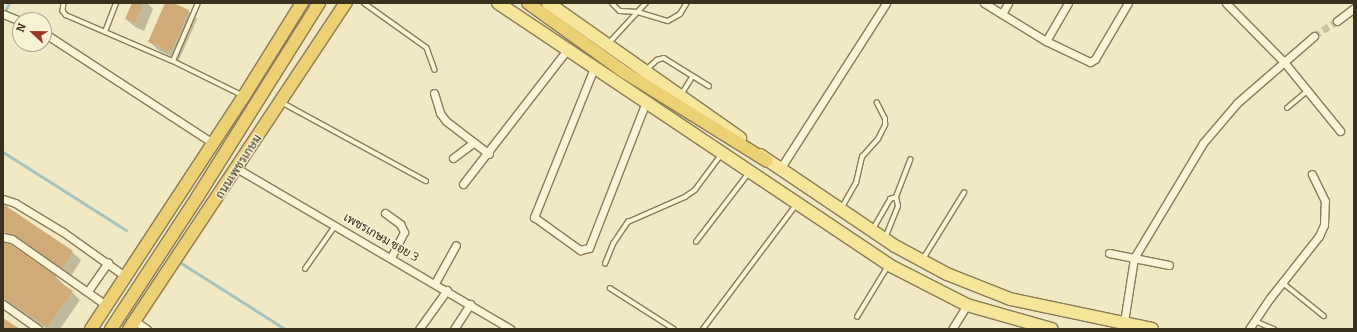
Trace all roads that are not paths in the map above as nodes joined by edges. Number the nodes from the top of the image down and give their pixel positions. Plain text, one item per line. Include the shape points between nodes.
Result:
1 (64, 3) edge
2 (116, 3) edge
3 (302, 3) edge
4 (320, 3) edge
5 (346, 3) edge
6 (364, 3) edge
7 (498, 3) edge
8 (528, 3) edge
9 (548, 3) edge
10 (612, 3) edge
11 (646, 3) edge
12 (687, 3) edge
13 (886, 3) edge
14 (984, 3) edge
15 (1008, 3) edge
16 (1068, 3) edge
17 (1128, 3) edge
18 (1226, 3) edge
19 (196, 4) edge
20 (1354, 8) edge
21 (638, 12) junction
22 (1002, 14) junction
23 (1337, 21) tunnel mouth
24 (104, 32) junction
25 (1314, 36) tunnel mouth
26 (52, 38) edge
27 (1046, 41) junction
28 (608, 44) junction
29 (567, 50) junction
30 (173, 60) junction
31 (1284, 62) junction
32 (594, 68) junction
33 (435, 70) dead end
34 (646, 71) junction
35 (694, 76) junction
36 (709, 86) dead end
37 (1307, 91) junction
38 (434, 93) dead end
39 (244, 96) junction
40 (680, 96) junction
41 (280, 101) junction
42 (646, 102) junction
43 (877, 103) dead end
44 (1287, 108) dead end
45 (1340, 131) dead end
46 (474, 142) junction
47 (213, 143) junction
48 (489, 154) junction
49 (723, 154) junction
50 (454, 158) dead end
51 (910, 160) dead end
52 (767, 161) junction
53 (238, 169) junction
54 (780, 169) junction
55 (750, 172) junction
56 (1312, 174) dead end
57 (426, 181) dead end
58 (463, 184) dead end
59 (964, 193) dead end
60 (896, 197) junction
61 (3, 199) edge
62 (798, 203) junction
63 (840, 210) junction
64 (385, 214) dead end
65 (336, 225) junction
66 (872, 231) junction
67 (3, 237) edge
68 (885, 239) junction
69 (696, 242) dead end
70 (456, 245) dead end
71 (1108, 253) dead end
72 (391, 257) junction
73 (1134, 258) junction
74 (922, 261) junction
75 (108, 262) junction
76 (605, 264) dead end
77 (888, 265) junction
78 (1169, 265) dead end
79 (305, 269) dead end
80 (125, 276) junction
81 (1282, 282) junction
82 (435, 283) junction
83 (610, 288) dead end
84 (446, 290) junction
85 (88, 291) junction
86 (3, 304) edge
87 (470, 304) junction
88 (106, 305) junction
89 (967, 305) junction
90 (1324, 316) dead end
91 (856, 317) dead end
92 (1255, 321) junction
93 (1124, 322) junction
94 (132, 325) edge
95 (38, 329) edge
96 (91, 329) edge
97 (111, 329) edge
98 (147, 329) edge
99 (419, 329) edge
100 (454, 329) edge
101 (512, 329) edge
102 (674, 329) edge
103 (703, 329) edge
104 (952, 329) edge
105 (1052, 329) edge
106 (1152, 329) edge
107 (1249, 329) edge
108 (1274, 329) edge

1 - 24 lane via 63,11 66,15
2 - 24 lane
3 - 39 highway
4 - 97 highway
5 - 41 highway, ถนนเพชรเกษม
6 - 33 lane via 427,48
7 - 29 main road
8 - 52 highway via 624,72
9 - 28 main road
10 - 21 lane via 620,11
11 - 21 lane
12 - 21 lane via 680,14 668,20
13 - 54 street
14 - 22 street
15 - 22 street
16 - 27 street
17 - 27 street via 1095,59 1090,62
18 - 31 street
19 - 30 lane
20 - 23 street
21 - 28 lane
22 - 27 street
24 - 30 lane
25 - 31 street
26 - 47 street
28 - 34 main road
29 - 32 main road
29 - 48 street
30 - 39 lane
31 - 37 street
31 - 73 street via 1237,103 1203,143
32 - 42 main road
32 - 42 street via 534,217 580,250 588,248
34 - 35 lane via 661,58
34 - 40 main road
35 - 36 lane
35 - 40 lane
37 - 44 lane
37 - 45 street
38 - 46 street via 440,113 446,121
39 - 47 highway
40 - 52 main road
41 - 53 highway, ถนนเพชรเกษม
41 - 57 lane
42 - 49 main road
43 - 63 lane via 885,119 885,125 878,139 862,157 856,183
46 - 48 street
46 - 50 street
47 - 80 highway
48 - 58 street
49 - 55 main road
49 - 76 lane via 690,194 628,222 613,244
51 - 60 lane
52 - 54 main road
53 - 65 street, เพชรเกษม ซอย 3
53 - 94 highway, ถนนเพชรเกษม
54 - 63 main road
55 - 62 main road
55 - 69 lane
56 - 81 street via 1325,201 1324,225 1319,236
59 - 74 lane
60 - 66 lane via 890,199
60 - 68 lane via 898,206
61 - 75 street via 34,214
62 - 77 main road
62 - 103 lane
63 - 66 main road
64 - 72 street via 403,227 404,232
65 - 72 street, เพชรเกษม ซอย 3
65 - 79 lane
66 - 68 main road
67 - 85 street via 12,239
68 - 74 main road
70 - 82 street
71 - 73 street
72 - 82 street, เพชรเกษม ซอย 3
73 - 78 street
73 - 93 street
74 - 93 main road via 1010,299
75 - 80 street
75 - 85 street
77 - 89 main road
77 - 91 lane
80 - 88 highway
81 - 90 lane
81 - 92 street
82 - 84 street, เพชรเกษม ซอย 3
83 - 102 lane
84 - 87 street, เพชรเกษม ซอย 3
84 - 99 street
85 - 88 street
86 - 95 street
87 - 100 street
87 - 101 street, เพชรเกษม ซอย 3
88 - 96 highway
89 - 104 street
89 - 105 main road
92 - 107 street
92 - 108 lane
93 - 106 main road
94 - 98 street

